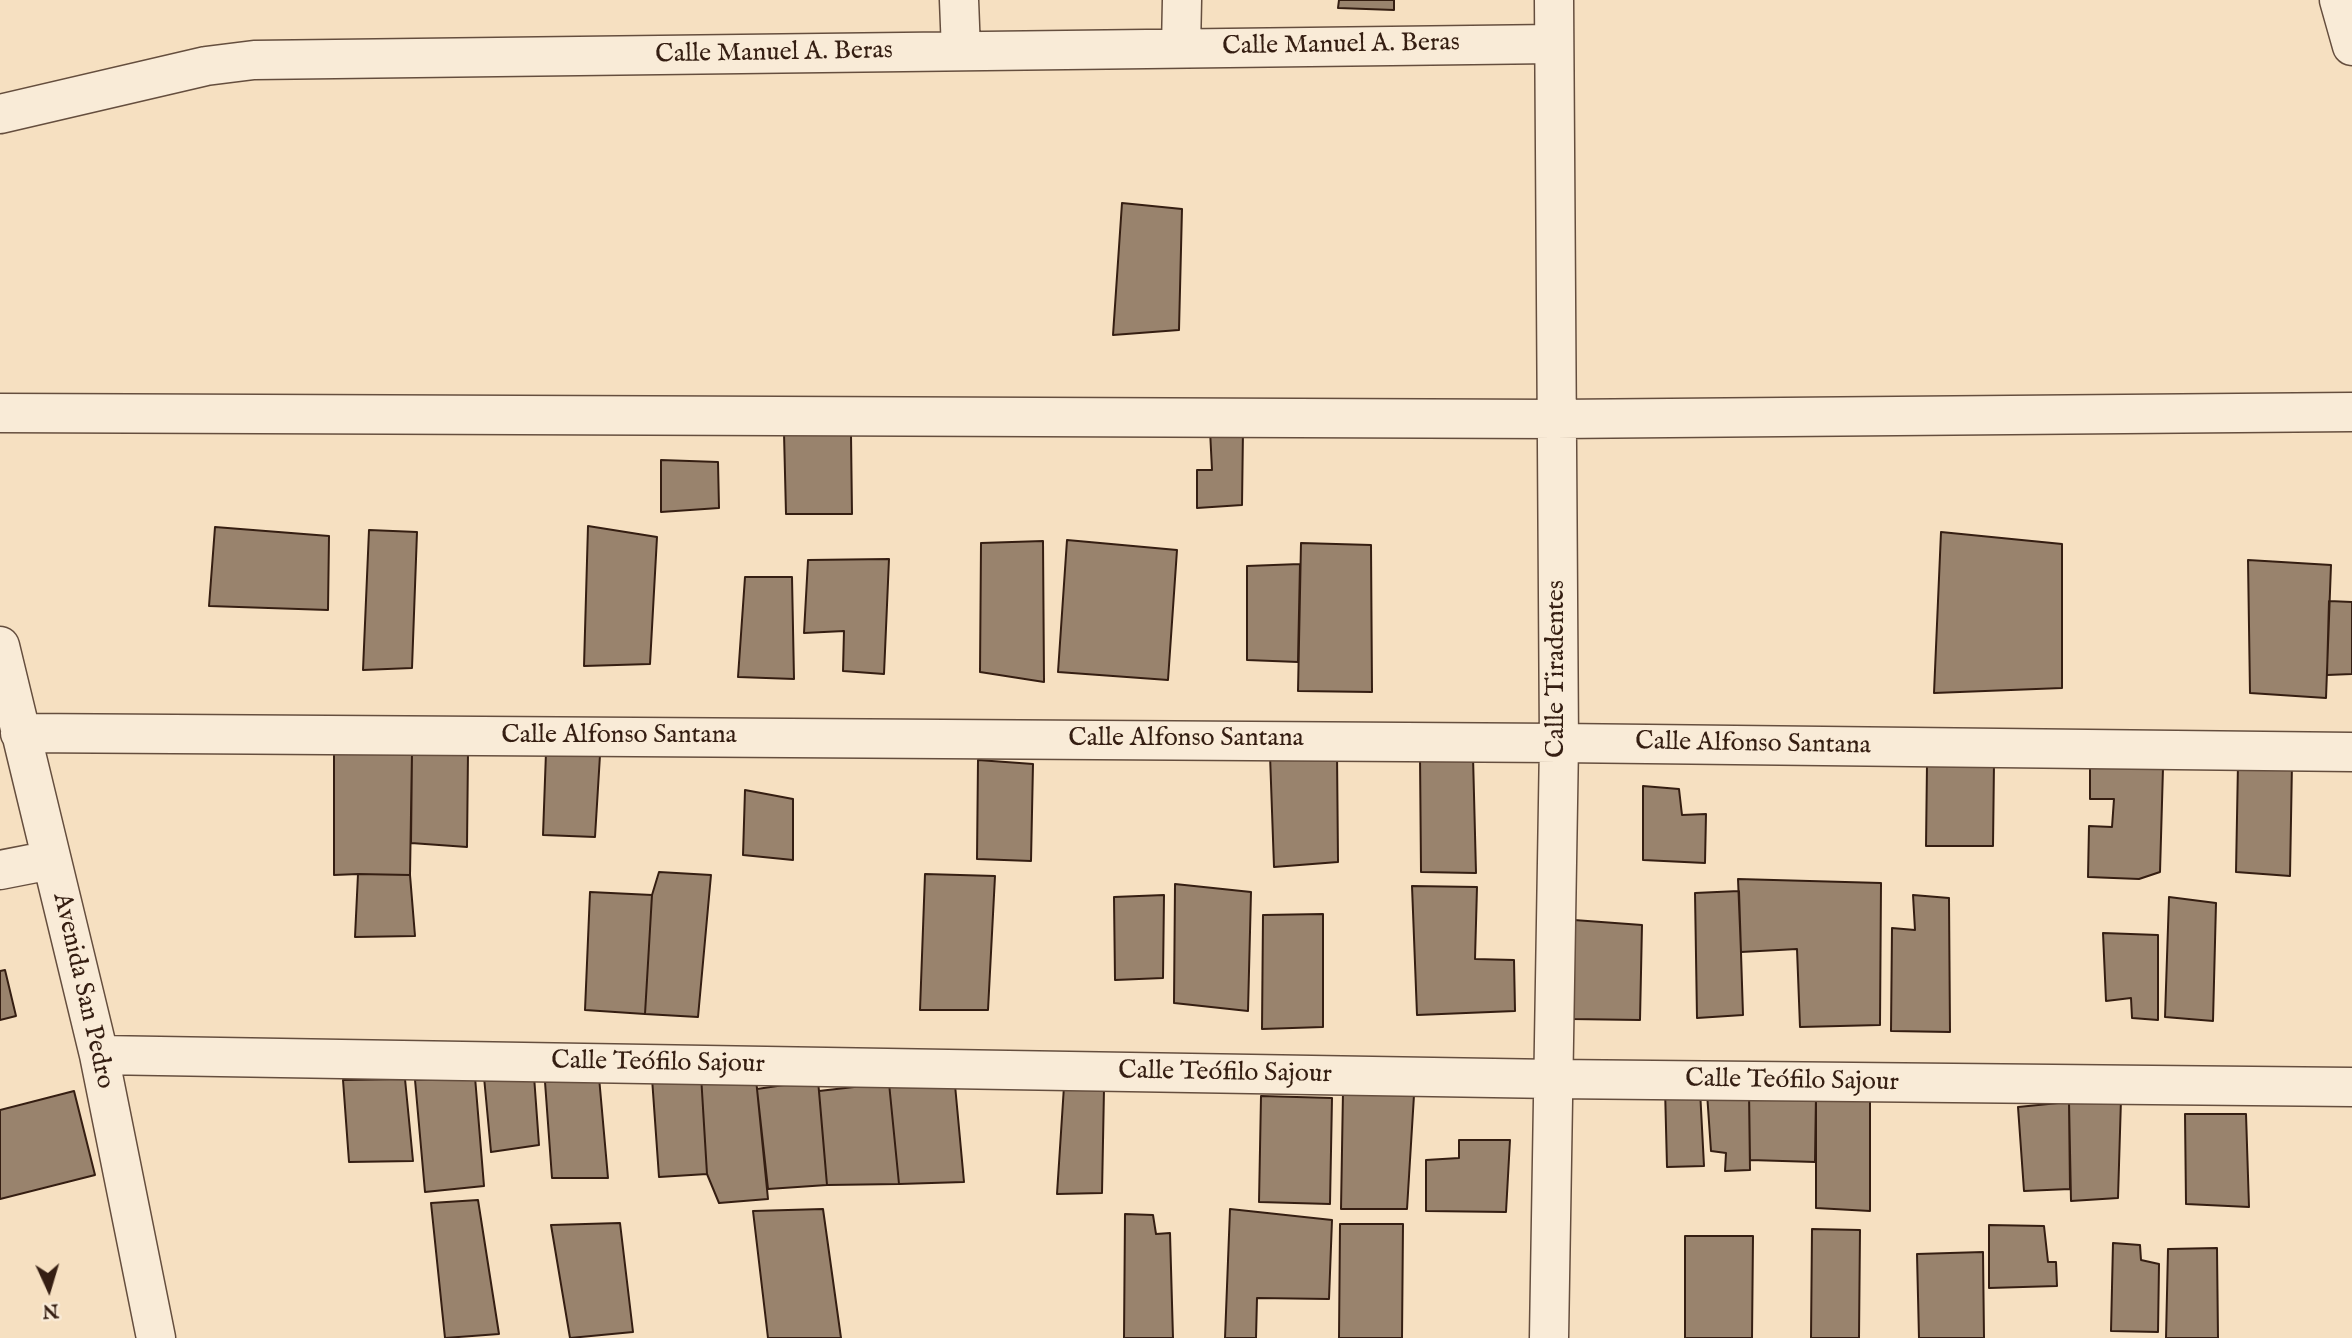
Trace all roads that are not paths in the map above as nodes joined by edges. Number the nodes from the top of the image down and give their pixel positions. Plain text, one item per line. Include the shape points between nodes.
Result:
1 (959, 0) edge
2 (1182, 0) edge
3 (1554, 0) edge
4 (2339, 0) edge
5 (1553, 44) junction
6 (2352, 46) edge
7 (1181, 48) junction
8 (961, 51) junction
9 (0, 114) edge
10 (2352, 412) edge
11 (0, 414) edge
12 (1556, 419) junction
13 (0, 646) edge
14 (20, 733) junction
15 (1559, 743) junction
16 (2352, 752) edge
17 (51, 860) junction
18 (0, 870) edge
19 (99, 1055) junction
20 (1553, 1079) junction
21 (2352, 1087) edge
22 (156, 1338) edge
23 (1549, 1338) edge

1 - 8 street
2 - 7 street
3 - 5 street, Calle Tiradentes
4 - 6 street
5 - 7 street, Calle Manuel A. Beras
5 - 12 street, Calle Tiradentes
7 - 8 street, Calle Manuel A. Beras
8 - 9 street, Calle Manuel A. Beras via 254,61 206,66
10 - 12 street
11 - 12 street
12 - 15 street, Calle Tiradentes
13 - 14 street, Avenida San Pedro
14 - 15 street, Calle Alfonso Santana
14 - 17 street, Avenida San Pedro
15 - 16 street, Calle Alfonso Santana
15 - 20 street, Calle Tiradentes
17 - 18 street
17 - 19 street, Avenida San Pedro
19 - 20 street, Calle Teófilo Sajour
19 - 22 street, Avenida San Pedro
20 - 21 street, Calle Teófilo Sajour
20 - 23 street, Calle Tiradentes

